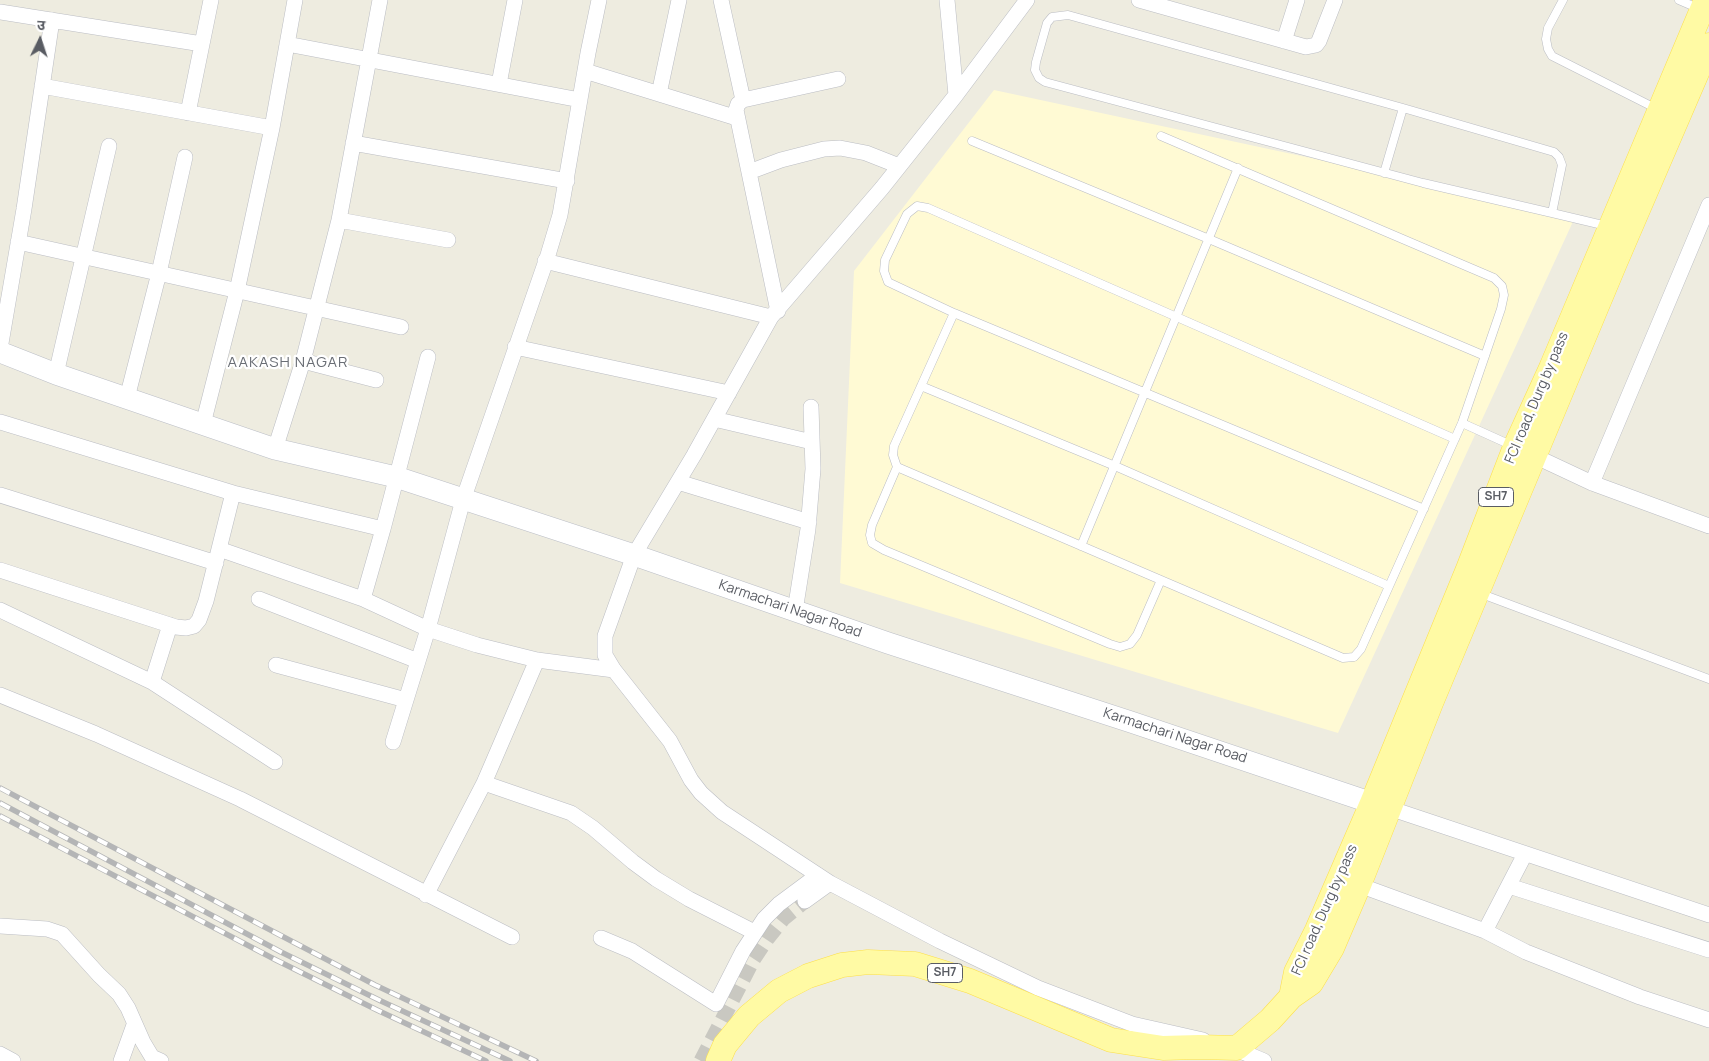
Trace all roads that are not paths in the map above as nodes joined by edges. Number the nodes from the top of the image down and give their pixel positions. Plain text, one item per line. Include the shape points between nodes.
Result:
1 (211, 0) edge
2 (295, 0) edge
3 (380, 0) edge
4 (515, 0) edge
5 (599, 0) edge
6 (679, 0) edge
7 (721, 0) edge
8 (947, 0) edge
9 (1027, 0) edge
10 (1139, 0) edge
11 (1297, 0) edge
12 (1335, 0) edge
13 (1563, 0) edge
14 (1679, 0) edge
15 (1704, 5) edge
16 (0, 12) edge
17 (52, 20) junction
18 (1284, 41) junction
19 (202, 44) junction
20 (287, 44) junction
21 (1709, 45) edge
22 (369, 59) junction
23 (585, 71) junction
24 (838, 79) dead end
25 (500, 84) junction
26 (42, 86) junction
27 (659, 94) junction
28 (956, 95) junction
29 (580, 100) junction
30 (744, 100) junction
31 (1403, 108) junction
32 (1659, 110) junction
33 (188, 113) junction
34 (738, 118) junction
35 (272, 128) junction
36 (1161, 136) dead end
37 (972, 141) dead end
38 (353, 143) junction
39 (109, 146) dead end
40 (185, 157) dead end
41 (899, 166) junction
42 (1238, 168) junction
43 (749, 172) junction
44 (1384, 172) junction
45 (567, 181) junction
46 (1709, 206) edge
47 (1552, 213) junction
48 (339, 220) junction
49 (1619, 230) junction
50 (1209, 239) junction
51 (448, 240) dead end
52 (18, 242) junction
53 (84, 256) junction
54 (545, 261) junction
55 (159, 273) junction
56 (237, 291) junction
57 (316, 309) junction
58 (954, 313) junction
59 (775, 314) junction
60 (1177, 317) junction
61 (401, 327) dead end
62 (515, 347) junction
63 (0, 351) edge
64 (1485, 356) junction
65 (428, 357) dead end
66 (303, 361) junction
67 (56, 374) junction
68 (376, 380) dead end
69 (922, 386) junction
70 (729, 393) junction
71 (1145, 393) junction
72 (127, 398) junction
73 (810, 407) dead end
74 (714, 419) junction
75 (0, 422) edge
76 (1462, 423) junction
77 (203, 424) junction
78 (1455, 439) junction
79 (812, 442) junction
80 (275, 449) junction
81 (1525, 452) junction
82 (1115, 466) junction
83 (897, 467) junction
84 (396, 477) junction
85 (678, 482) junction
86 (1592, 482) junction
87 (233, 493) junction
88 (0, 495) edge
89 (463, 500) junction
90 (1424, 509) junction
91 (809, 522) junction
92 (1709, 526) edge
93 (383, 529) junction
94 (1081, 546) junction
95 (634, 555) junction
96 (218, 556) junction
97 (0, 570) edge
98 (1161, 580) junction
99 (1390, 586) junction
100 (1469, 589) junction
101 (259, 599) dead end
102 (363, 599) junction
103 (0, 610) edge
104 (794, 611) junction
105 (170, 625) junction
106 (428, 629) junction
107 (537, 660) junction
108 (418, 662) junction
109 (276, 664) dead end
110 (614, 670) junction
111 (1709, 679) edge
112 (152, 682) junction
113 (0, 695) edge
114 (406, 700) junction
115 (393, 742) dead end
116 (275, 762) dead end
117 (484, 783) junction
118 (1381, 806) junction
119 (1525, 854) junction
120 (824, 879) junction
121 (1359, 885) junction
122 (1509, 886) junction
123 (426, 895) junction
124 (805, 901) tunnel mouth
125 (1709, 915) edge
126 (0, 926) edge
127 (1484, 931) junction
128 (754, 932) junction
129 (512, 937) dead end
130 (601, 938) dead end
131 (1709, 950) edge
132 (1291, 997) junction
133 (1709, 1020) edge
134 (134, 1025) junction
135 (1230, 1051) junction
136 (0, 1054) edge
137 (13, 1061) edge
138 (121, 1061) edge
139 (161, 1061) edge
140 (718, 1061) edge
141 (1264, 1061) edge

1 - 19 street
2 - 20 street
3 - 22 street
4 - 25 street
5 - 23 street
6 - 27 street
7 - 30 street
8 - 28 street
9 - 28 street
10 - 18 street
11 - 18 street
12 - 18 street via 1316,45 1306,47
13 - 32 lane via 1548,28 1546,39 1552,56
14 - 15 lane
15 - 32 main road, FCI road, Durg by pass / SH7
16 - 17 street
17 - 19 street
17 - 26 street
19 - 33 street
20 - 22 street
20 - 35 street
21 - 49 main road, FCI road, Durg by pass / SH7
22 - 25 street
22 - 38 street
23 - 27 street
23 - 29 street
24 - 30 street
25 - 29 street
26 - 33 street
26 - 52 street
27 - 34 street
28 - 41 street
29 - 45 street
30 - 34 street via 738,104
31 - 44 lane
31 - 44 lane via 1068,15 1052,17 1042,38 1035,70 1045,82
31 - 47 lane via 1554,152 1562,165
32 - 49 main road, FCI road, Durg by pass / SH7
33 - 35 street
34 - 43 street
35 - 56 street
36 - 42 lane
37 - 50 lane
38 - 45 street
38 - 48 street
39 - 53 street
40 - 55 street
41 - 43 street via 866,153 840,148 782,160
41 - 59 street
42 - 50 lane
42 - 64 lane via 1494,278 1502,286 1504,296
43 - 59 street
44 - 47 lane
45 - 54 street
46 - 86 street
47 - 49 lane
48 - 51 street
48 - 57 street
49 - 81 main road, FCI road, Durg by pass / SH7 via 1551,368
50 - 60 lane
50 - 64 lane
52 - 53 street
52 - 63 street
53 - 55 street
53 - 67 street
54 - 59 street
54 - 62 street
55 - 56 street
55 - 72 street
56 - 57 street
56 - 77 street
57 - 61 street
57 - 66 street
58 - 60 lane via 888,282 884,271 885,260 907,214 917,206 938,212
58 - 69 lane
58 - 71 lane
59 - 70 street
60 - 71 lane
60 - 78 lane
62 - 70 street
62 - 89 street
63 - 67 street, Karmachari Nagar Road
64 - 76 lane
65 - 84 street
66 - 68 street
66 - 80 street
67 - 72 street, Karmachari Nagar Road
69 - 82 lane
69 - 83 lane via 894,446
70 - 74 street
71 - 82 lane
71 - 90 lane
72 - 77 street, Karmachari Nagar Road
73 - 79 street
74 - 79 street
74 - 85 street
75 - 87 street
76 - 78 lane
76 - 81 lane
77 - 80 street, Karmachari Nagar Road
78 - 90 lane
79 - 91 street
80 - 84 street, Karmachari Nagar Road
81 - 86 street
81 - 100 main road, FCI road, Durg by pass / SH7
82 - 94 lane
82 - 99 lane
83 - 94 lane
83 - 98 lane via 870,535 872,543 884,550 1120,646 1130,644 1137,635
84 - 89 street, Karmachari Nagar Road
84 - 93 street
85 - 91 street
85 - 95 street
86 - 92 street
87 - 93 street
87 - 96 street
88 - 96 street
89 - 95 street, Karmachari Nagar Road
89 - 106 street
90 - 99 lane
91 - 104 street
93 - 102 street
94 - 98 lane
95 - 104 street, Karmachari Nagar Road
95 - 110 street via 605,636 605,655
96 - 102 street
96 - 105 street via 199,620 186,628
97 - 105 street
98 - 99 lane via 1343,658 1354,657 1361,650
100 - 111 lane
100 - 118 main road, FCI road, Durg by pass / SH7
101 - 108 street
102 - 106 street
103 - 112 street
104 - 118 street, Karmachari Nagar Road
105 - 112 street
106 - 107 street
106 - 108 street
107 - 110 street
107 - 117 street
108 - 114 street
109 - 114 street
110 - 120 street via 670,741 701,793 722,812
112 - 116 street
113 - 123 street via 240,799
114 - 115 street
117 - 123 street
117 - 128 street via 571,813 656,880
118 - 119 street
118 - 121 main road, FCI road, Durg by pass / SH7
118 - 132 main road, FCI road, Durg by pass / SH7 via 1296,972
119 - 122 street
119 - 125 street
120 - 124 street
120 - 128 street via 779,904
120 - 135 street via 940,941 1038,988 1132,1024
121 - 127 street
121 - 132 main road, FCI road, Durg by pass / SH7 via 1332,948 1312,983
122 - 127 street
122 - 131 street
123 - 129 street
126 - 134 street via 47,929 62,934 119,994
127 - 133 street via 1526,952
128 - 130 street via 716,1004 632,951
132 - 135 main road, SH7 via 1270,1020
134 - 138 street
134 - 139 street via 152,1057
135 - 140 main road, SH7 via 1199,1047 1163,1048 1111,1040 970,980 915,964 868,962 842,965 817,973 779,991 749,1016 725,1045
135 - 141 street
136 - 137 street

